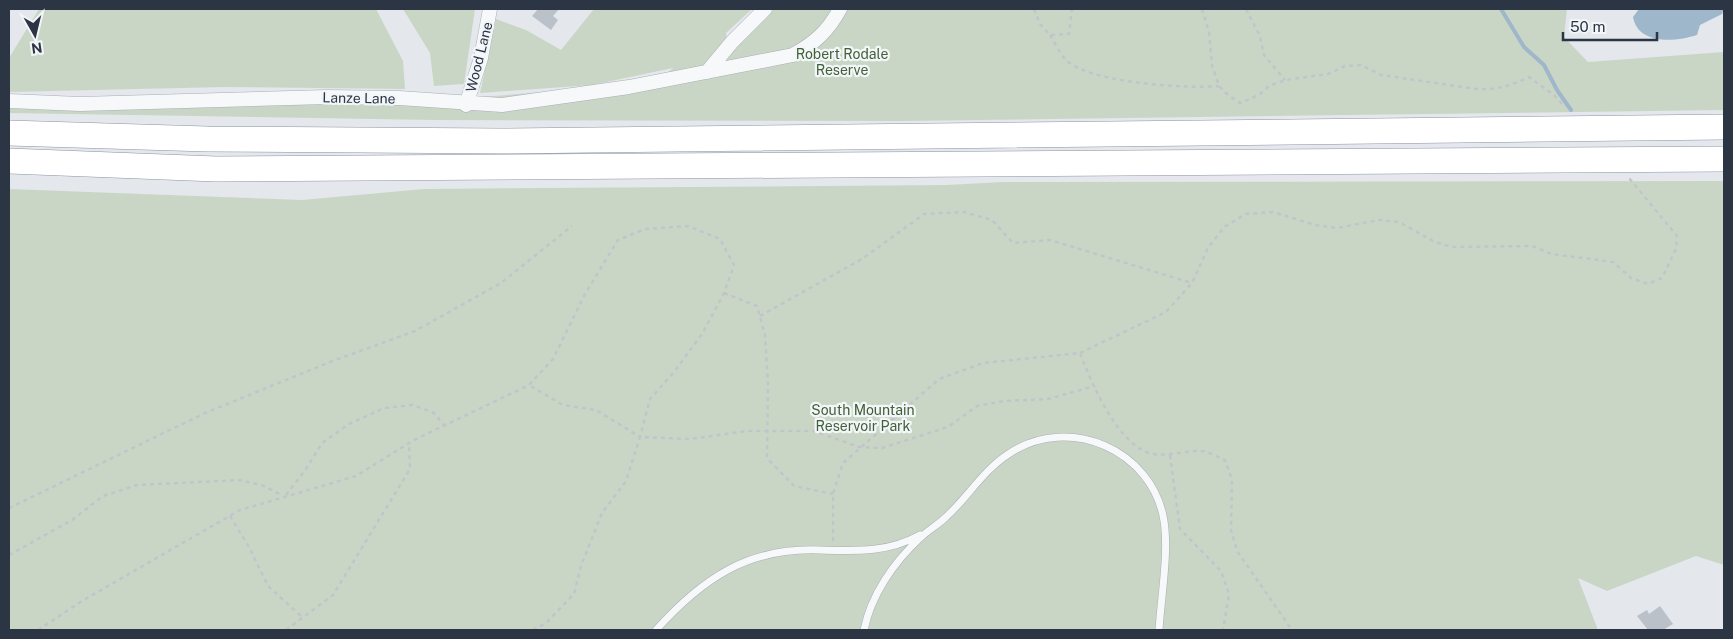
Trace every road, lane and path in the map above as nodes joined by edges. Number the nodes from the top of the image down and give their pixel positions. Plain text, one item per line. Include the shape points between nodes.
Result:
1 (490, 9) edge
2 (765, 9) edge
3 (840, 9) edge
4 (1034, 9) edge
5 (1072, 9) edge
6 (1202, 9) edge
7 (1246, 9) edge
8 (1050, 35) junction
9 (707, 72) junction
10 (1285, 80) junction
11 (1219, 86) junction
12 (9, 101) edge
13 (466, 105) junction
14 (1564, 106) dead end
15 (1724, 127) edge
16 (9, 132) edge
17 (1724, 159) edge
18 (9, 161) edge
19 (1626, 174) dead end
20 (572, 226) dead end
21 (1192, 283) junction
22 (724, 294) junction
23 (760, 316) junction
24 (1080, 353) junction
25 (529, 385) junction
26 (1095, 386) junction
27 (444, 425) junction
28 (766, 432) junction
29 (640, 437) junction
30 (409, 442) junction
31 (859, 447) junction
32 (1170, 455) junction
33 (833, 494) junction
34 (285, 497) junction
35 (9, 508) edge
36 (230, 516) junction
37 (929, 530) junction
38 (834, 551) junction
39 (9, 554) edge
40 (302, 617) junction
41 (38, 630) edge
42 (286, 630) edge
43 (533, 630) edge
44 (656, 630) edge
45 (864, 630) edge
46 (1160, 630) edge
47 (1223, 630) edge
48 (1292, 630) edge

1 - 13 street, Wood Lane via 481,58
2 - 9 street
3 - 9 street, Lanze Lane via 829,28 793,55
4 - 8 path via 1040,24
5 - 8 path via 1069,34
6 - 11 path via 1210,32 1212,65
7 - 10 path via 1260,36 1264,55
8 - 11 path via 1065,60 1099,77 1194,88
9 - 13 street, Lanze Lane via 571,97 502,106
10 - 11 path via 1240,103
10 - 14 path via 1361,65 1381,75 1476,89 1490,90 1529,77
12 - 13 street, Lanze Lane via 90,104 327,97 399,98
15 - 16 highway via 500,141 207,139
17 - 18 highway via 216,168
19 - 21 path via 1677,236 1676,249 1662,278 1648,284 1631,278 1613,262 1552,254 1532,246 1452,247 1398,222 1379,220 1337,228 1315,225 1274,212 1246,214 1224,227 1208,248
20 - 35 path via 501,283 415,331 205,413
21 - 23 path via 1050,240 1013,243 992,220 964,212 924,214 862,259
21 - 24 path via 1166,312
22 - 23 path via 757,306
22 - 25 path via 734,265 720,239 688,226 644,229 618,240 584,294 552,359
22 - 29 path via 702,334 650,398
23 - 28 path via 765,335 768,383
24 - 26 path
24 - 31 path via 983,363 939,378
25 - 27 path
25 - 29 path via 563,405 596,410
26 - 31 path via 1048,399 977,406 948,427 929,434 882,448
26 - 32 path via 1115,423 1133,445 1152,454
27 - 30 path
27 - 34 path via 434,413 413,405 384,408 349,424 322,442
28 - 29 path via 747,431 690,439
28 - 31 path via 814,431
28 - 33 path via 767,458 794,486
29 - 43 path via 626,481 602,514 581,566 574,594 546,624
30 - 34 path via 356,476
30 - 40 path via 410,469 357,558 333,595
31 - 33 path via 843,463
32 - 47 path via 1180,529 1221,571 1229,594
32 - 48 path via 1206,452 1225,460 1232,480 1231,530 1237,551
33 - 38 path
34 - 36 path
34 - 39 path via 264,486 240,480 137,485 103,496 72,520
36 - 40 path via 268,586
36 - 41 path
37 - 38 lane via 893,546 869,551
37 - 45 lane via 889,573 876,595
37 - 46 lane via 963,501 983,474 1012,451 1050,437 1084,438 1101,443 1131,460 1148,480 1160,503 1165,534
38 - 44 lane via 794,550 744,562 704,584
40 - 42 path

